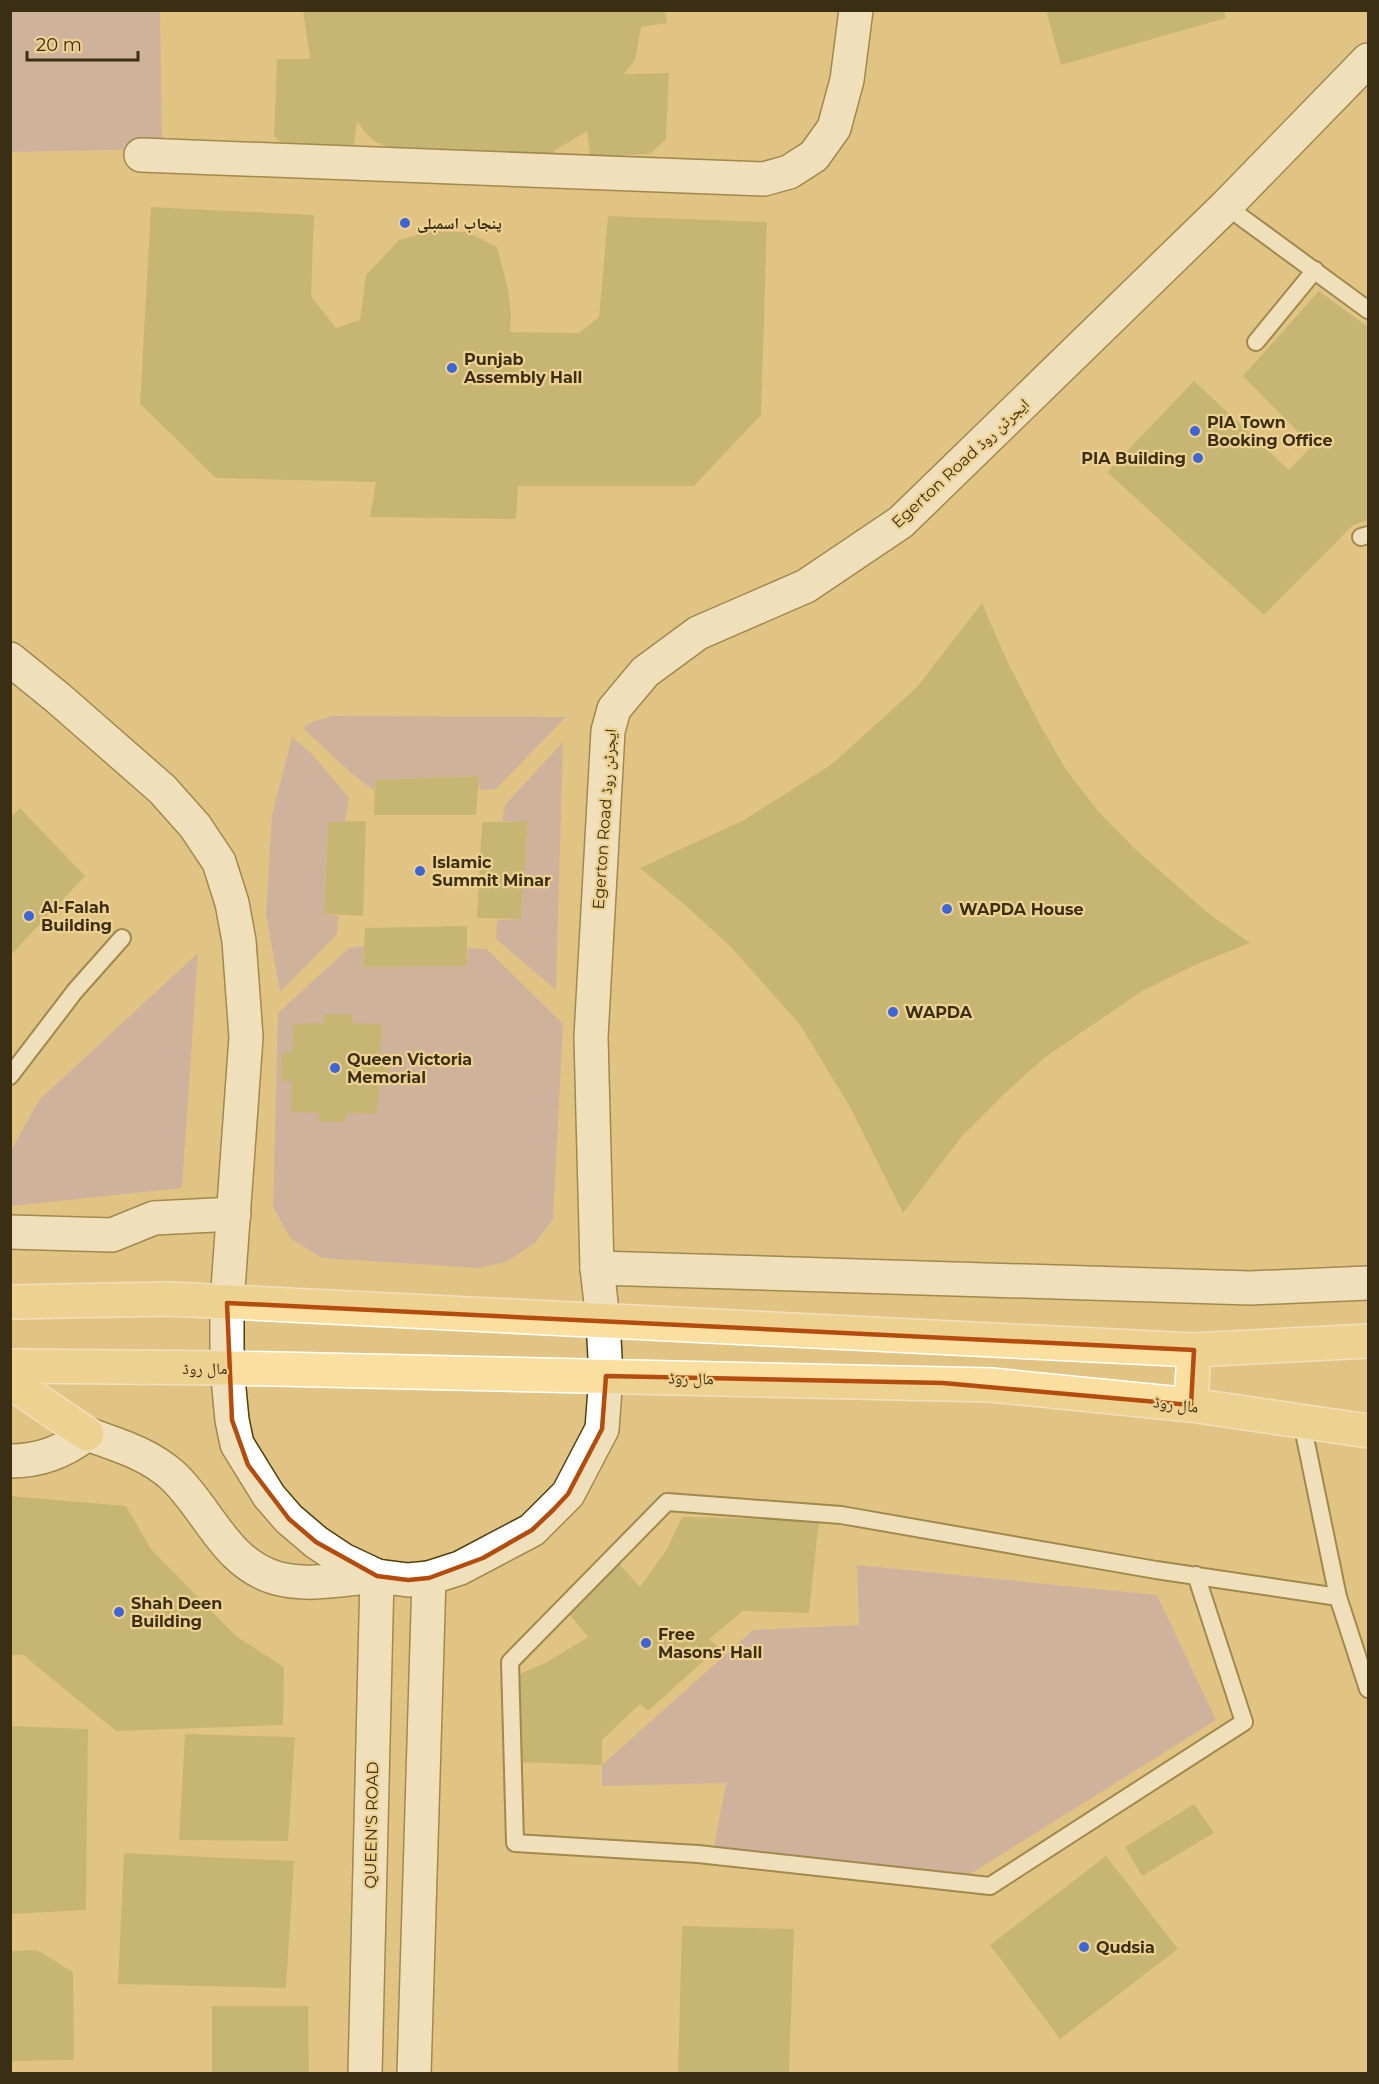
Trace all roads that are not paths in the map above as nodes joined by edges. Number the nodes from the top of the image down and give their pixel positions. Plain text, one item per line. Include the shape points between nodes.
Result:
1 (856, 10) edge
2 (1368, 60) edge
3 (141, 155) dead end
4 (1226, 206) junction
5 (1315, 270) junction
6 (1368, 310) edge
7 (1256, 342) dead end
8 (10, 659) edge
9 (122, 938) dead end
10 (10, 1076) edge
11 (234, 1214) junction
12 (10, 1232) edge
13 (597, 1268) junction
14 (1368, 1283) edge
15 (10, 1302) edge
16 (227, 1302) junction
17 (603, 1320) junction
18 (1368, 1341) edge
19 (1194, 1350) junction
20 (10, 1366) edge
21 (227, 1368) junction
22 (606, 1376) junction
23 (10, 1382) edge
24 (1191, 1405) junction
25 (1302, 1423) junction
26 (1368, 1431) edge
27 (87, 1434) junction
28 (10, 1461) edge
29 (1196, 1575) junction
30 (377, 1576) junction
31 (429, 1578) junction
32 (1338, 1597) junction
33 (1368, 1689) edge
34 (365, 2073) edge
35 (414, 2073) edge

1 - 3 street via 848,80 834,128 814,156 789,172 764,179
2 - 4 street, Egerton Road ایجرٹن روڈ
4 - 5 lane
4 - 13 street, Egerton Road ایجرٹن روڈ via 901,522 806,586 698,633 645,672 615,709 608,731 591,1037
5 - 6 lane
5 - 7 lane
8 - 11 street via 162,789 195,826 219,862 239,941 246,1037
9 - 10 lane via 75,991
11 - 12 street via 154,1218 112,1235
11 - 16 street
13 - 14 street via 1250,1288
13 - 17 street, Egerton Road ایجرٹن روڈ
15 - 16 main road
16 - 17 main road
16 - 21 street
17 - 19 main road
17 - 22 street, Egerton Road ایجرٹن روڈ
18 - 19 main road
19 - 24 main road
20 - 21 main road, مال روڈ
21 - 22 main road, مال روڈ
21 - 30 street via 237,1444 269,1496 316,1542
22 - 24 main road, مال روڈ via 991,1385
22 - 31 street, Egerton Road ایجرٹن روڈ via 602,1429 568,1494 532,1530 468,1565
23 - 27 main road
24 - 25 main road, مال روڈ
25 - 26 main road, مال روڈ
25 - 32 lane
27 - 28 street via 44,1458
27 - 30 street via 133,1450 173,1476 230,1549 260,1571 276,1578 317,1582
29 - 29 lane via 841,1515 667,1502 510,1662 515,1843 698,1854 990,1886 1244,1722
29 - 32 lane
30 - 31 street, Egerton Road ایجرٹن روڈ
30 - 34 street, QUEEN'S ROAD
31 - 35 street
32 - 33 lane

